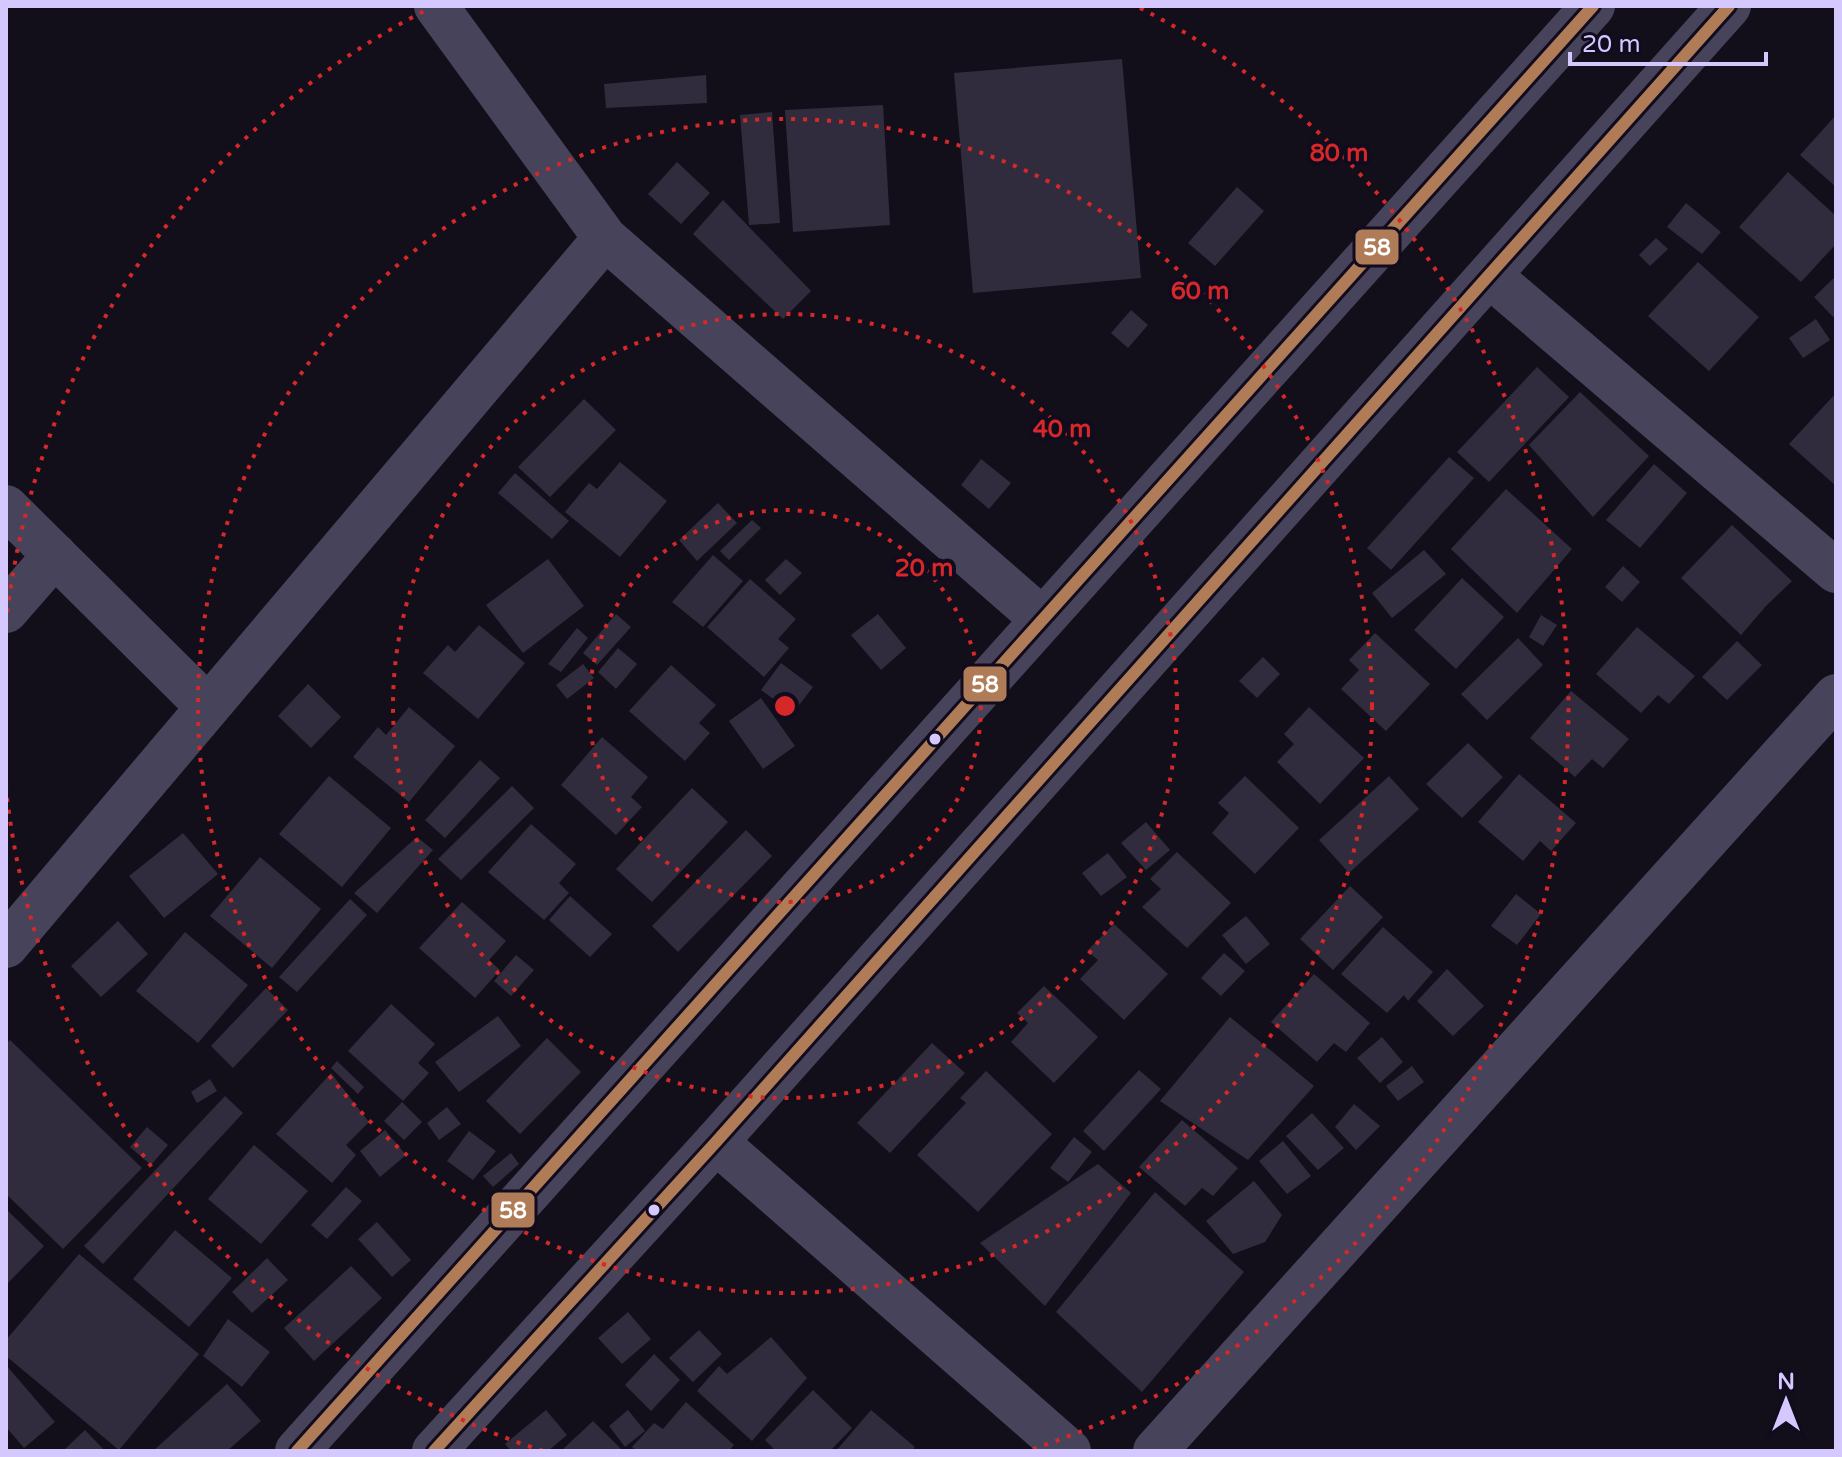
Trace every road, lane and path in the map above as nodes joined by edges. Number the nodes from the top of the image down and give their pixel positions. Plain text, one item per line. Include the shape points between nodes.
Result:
1 (436, 6) edge
2 (1593, 6) edge
3 (1729, 6) edge
4 (605, 238) junction
5 (1490, 276) junction
6 (6, 507) edge
7 (55, 555) junction
8 (1836, 571) edge
9 (6, 611) edge
10 (1041, 618) junction
11 (1836, 696) edge
12 (208, 707) junction
13 (6, 946) edge
14 (716, 1142) junction
15 (297, 1451) edge
16 (434, 1451) edge
17 (1069, 1451) edge
18 (1155, 1451) edge

1 - 4 street
2 - 10 street
3 - 5 street
4 - 10 street
4 - 12 street
5 - 8 street
5 - 14 street
6 - 7 street
7 - 9 street
7 - 12 street
10 - 15 street
11 - 18 street
12 - 13 street
14 - 16 street
14 - 17 street

